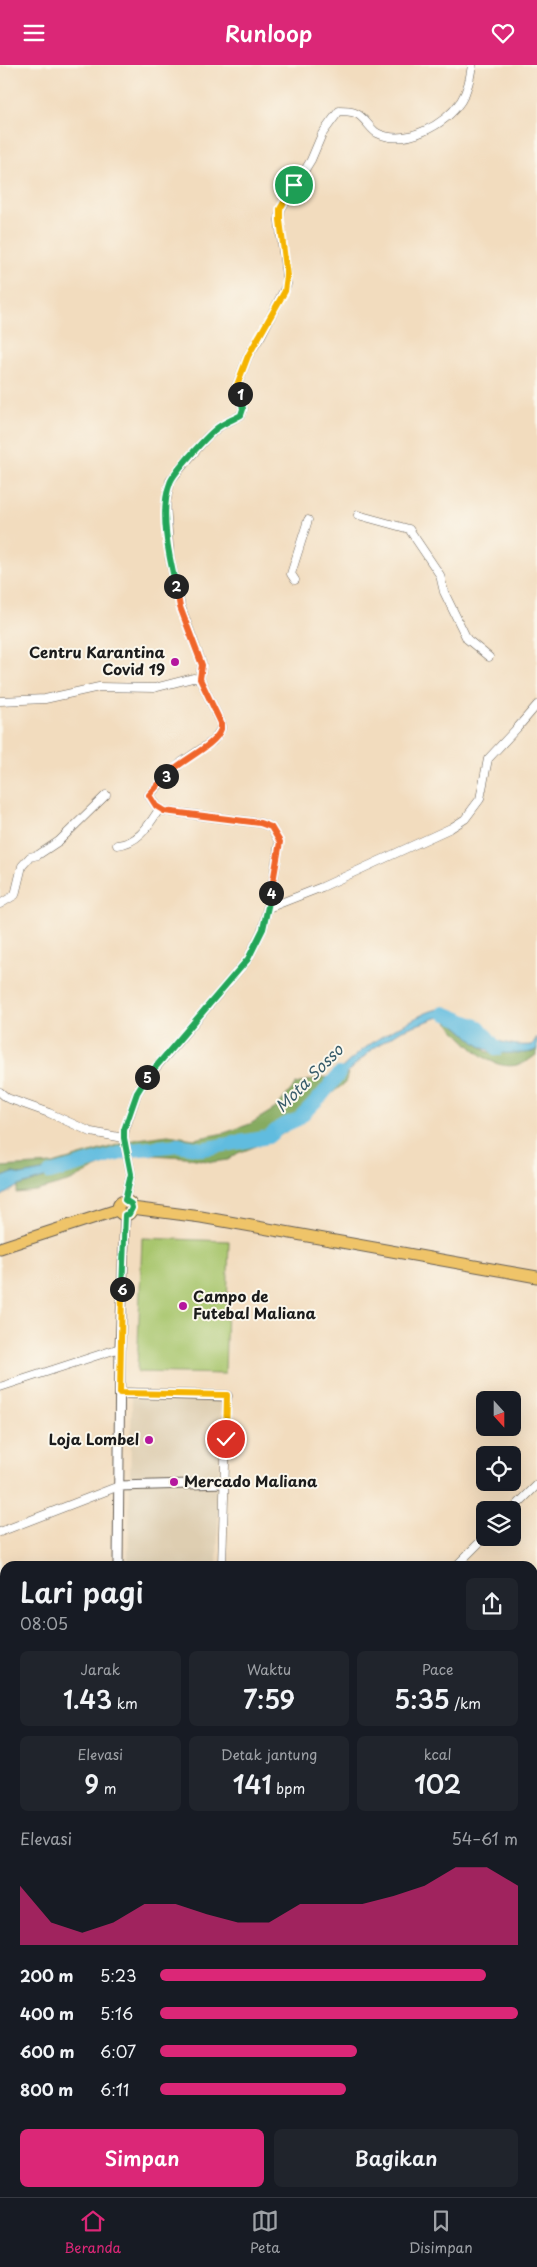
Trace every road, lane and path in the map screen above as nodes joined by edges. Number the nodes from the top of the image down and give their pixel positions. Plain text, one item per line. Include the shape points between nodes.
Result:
1 (472, 65) edge
2 (358, 515) dead end
3 (308, 520) dead end
4 (295, 580) dead end
5 (488, 657) dead end
6 (200, 679) junction
7 (0, 701) edge
8 (537, 705) edge
9 (106, 795) dead end
10 (160, 808) junction
11 (117, 845) dead end
12 (0, 904) edge
13 (268, 908) junction
14 (0, 1092) edge
15 (124, 1138) junction
16 (125, 1208) junction
17 (0, 1247) edge
18 (537, 1277) edge
19 (120, 1347) junction
20 (0, 1387) edge
21 (120, 1393) junction
22 (227, 1395) joint
23 (225, 1483) junction
24 (119, 1486) junction
25 (536, 1489) edge
26 (521, 1502) edge
27 (0, 1532) edge
28 (476, 1546) edge
29 (118, 1561) edge
30 (222, 1561) edge
31 (461, 1561) edge

1 - 6 street via 461,101 441,121 418,133 394,138 376,133 356,113 339,111 322,134 311,160 280,209 287,284 248,356 237,385 243,409 241,415 220,425 207,437 170,481 168,489 166,528 170,560 180,607 202,665
2 - 5 street via 409,529 440,575 444,592 467,639
3 - 4 street via 291,574
6 - 7 street via 154,688 99,687 45,699
6 - 10 street via 221,729 213,741 176,767 149,795
8 - 13 street via 488,759 480,799 465,819 322,887
9 - 12 street via 59,841 30,857 22,867 15,895
10 - 11 street via 137,839
10 - 13 street via 271,827 280,842
13 - 15 street via 263,929 248,959 137,1093 126,1122
14 - 15 street via 7,1098 91,1132
15 - 16 street via 131,1174
16 - 17 main road
16 - 18 main road via 201,1217
16 - 19 street
19 - 20 street
19 - 21 street
21 - 22 street
21 - 24 street
22 - 23 street
23 - 24 street
23 - 30 street
24 - 27 street
24 - 29 street
25 - 26 street
28 - 31 street

